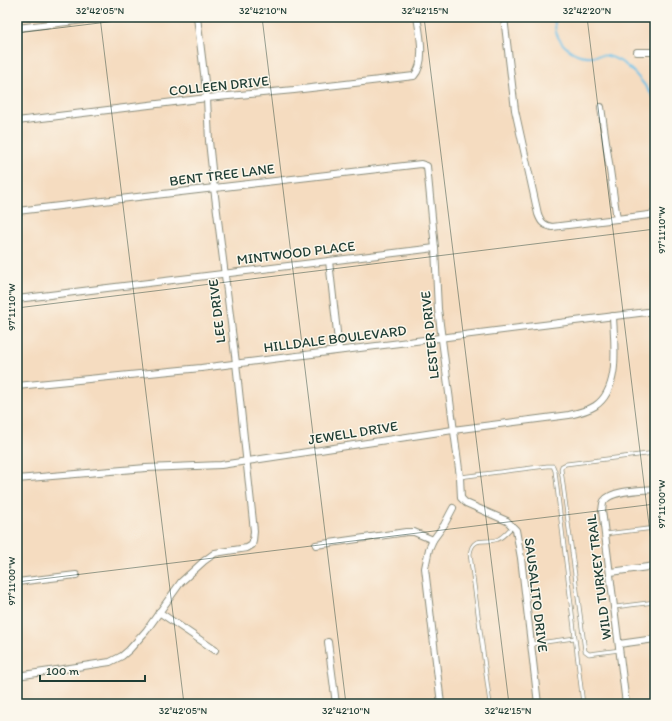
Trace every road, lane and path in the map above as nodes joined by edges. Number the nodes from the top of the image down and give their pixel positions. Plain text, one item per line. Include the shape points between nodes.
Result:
1 (109, 17) edge
2 (197, 17) edge
3 (418, 17) edge
4 (504, 17) edge
5 (17, 28) edge
6 (637, 52) dead end
7 (655, 52) edge
8 (207, 98) junction
9 (601, 107) dead end
10 (17, 122) edge
11 (428, 169) joint
12 (214, 188) junction
13 (17, 211) edge
14 (655, 213) edge
15 (617, 219) junction
16 (435, 248) junction
17 (329, 260) junction
18 (225, 274) junction
19 (17, 299) edge
20 (655, 311) edge
21 (613, 316) junction
22 (442, 337) junction
23 (339, 350) junction
24 (236, 363) junction
25 (17, 386) edge
26 (453, 430) junction
27 (655, 453) edge
28 (246, 461) junction
29 (460, 477) junction
30 (17, 479) edge
31 (655, 489) edge
32 (461, 498) joint
33 (453, 508) dead end
34 (513, 526) junction
35 (655, 528) edge
36 (605, 534) junction
37 (433, 540) junction
38 (316, 545) dead end
39 (655, 566) edge
40 (610, 572) junction
41 (76, 575) dead end
42 (17, 582) edge
43 (655, 602) edge
44 (615, 607) junction
45 (159, 612) junction
46 (575, 638) junction
47 (654, 639) edge
48 (328, 642) dead end
49 (530, 644) junction
50 (619, 647) junction
51 (655, 648) edge
52 (215, 650) dead end
53 (17, 676) edge
54 (336, 704) edge
55 (441, 704) edge
56 (490, 704) edge
57 (536, 704) edge
58 (583, 704) edge
59 (626, 704) edge

1 - 5 street
2 - 8 street, LEE DRIVE
3 - 8 street, COLLEEN DRIVE via 421,63 414,76
4 - 15 street via 515,110 538,214 542,222 552,227
6 - 7 street
8 - 10 street, COLLEEN DRIVE
8 - 12 street, LEE DRIVE
9 - 15 street
11 - 12 street, BENT TREE LANE via 421,164
11 - 16 street, LESTER DRIVE
12 - 13 street, BENT TREE LANE
12 - 18 street, LEE DRIVE
14 - 15 street
16 - 17 street, MINTWOOD PLACE
16 - 22 street, LESTER DRIVE
17 - 18 street, MINTWOOD PLACE
17 - 23 street
18 - 19 street, MINTWOOD PLACE
18 - 24 street, LEE DRIVE
20 - 21 street, HILLDALE BOULEVARD
21 - 22 street, HILLDALE BOULEVARD
21 - 26 street, JEWELL DRIVE via 613,379 604,398 596,406 569,415
22 - 23 street, HILLDALE BOULEVARD
22 - 26 street, LESTER DRIVE
23 - 24 street, HILLDALE BOULEVARD
24 - 25 street, HILLDALE BOULEVARD
24 - 28 street, LEE DRIVE
26 - 28 street, JEWELL DRIVE
26 - 29 street, LESTER DRIVE
27 - 50 lane via 566,464 561,469 585,652 589,654
28 - 30 street, JEWELL DRIVE
28 - 45 street, LEE DRIVE via 254,531 252,545 215,553 181,582
29 - 32 street, LESTER DRIVE
29 - 46 lane via 553,466
31 - 36 street, WILD TURKEY TRAIL via 610,495 605,500 602,510
32 - 34 street, SAUSALITO DRIVE via 466,503
33 - 37 street
34 - 49 street, SAUSALITO DRIVE via 521,558
34 - 56 lane via 500,538 475,542 470,554
35 - 36 lane
36 - 40 street, WILD TURKEY TRAIL
37 - 38 street via 414,532 406,532
37 - 55 street via 425,568
39 - 40 street
40 - 44 street, WILD TURKEY TRAIL
41 - 42 street
43 - 44 lane
44 - 50 street, WILD TURKEY TRAIL
45 - 52 street
45 - 53 street via 129,650 110,662
46 - 49 lane
46 - 58 lane
47 - 50 street
47 - 51 lane
48 - 54 street
49 - 57 street, SAUSALITO DRIVE
50 - 59 street, WILD TURKEY TRAIL

